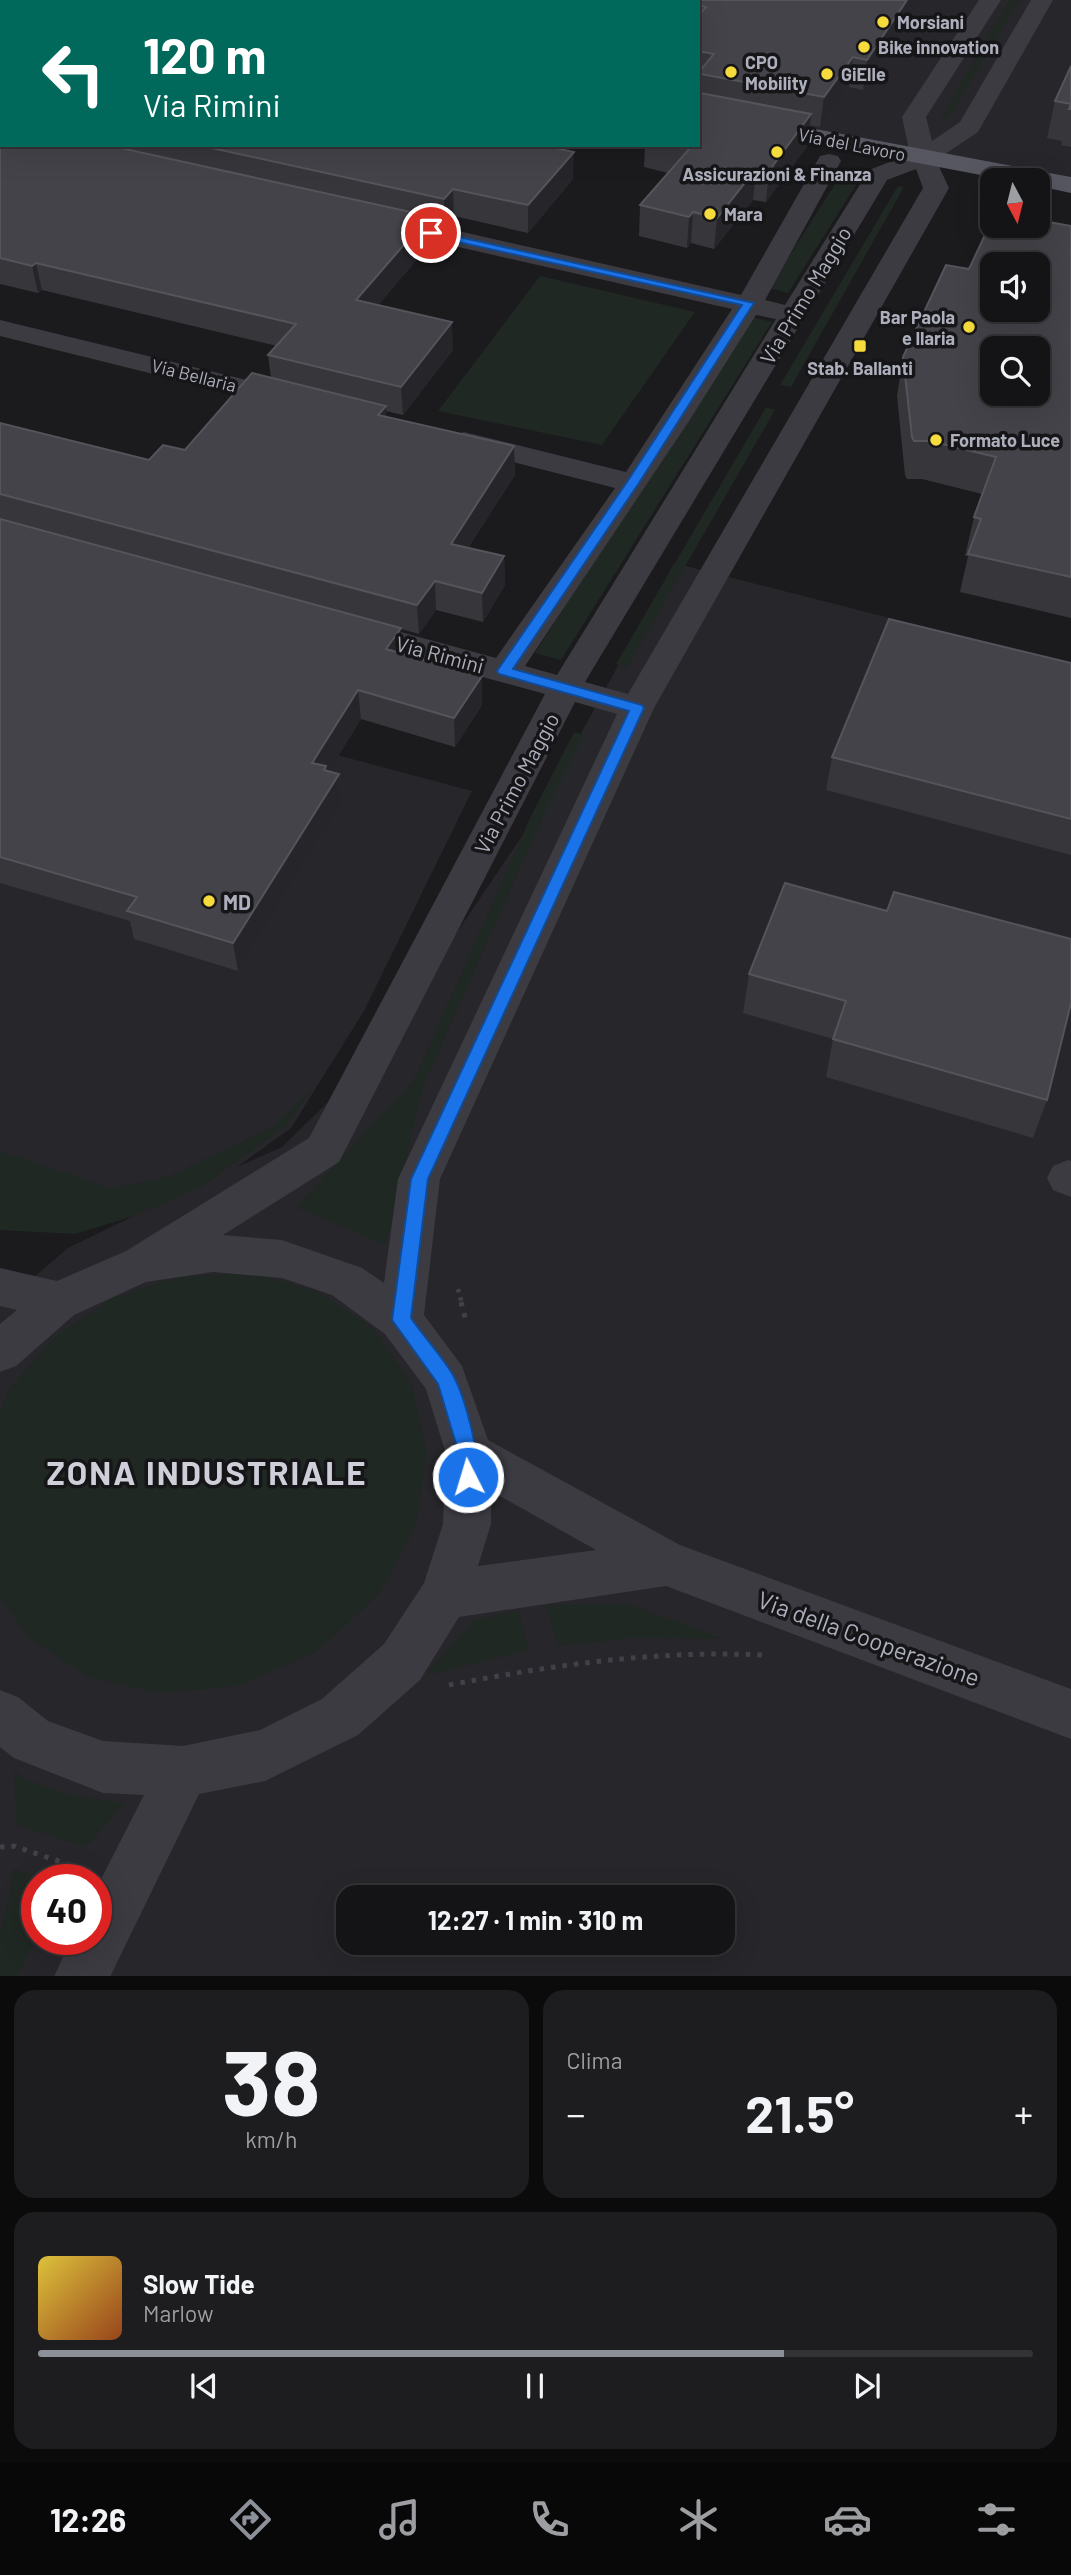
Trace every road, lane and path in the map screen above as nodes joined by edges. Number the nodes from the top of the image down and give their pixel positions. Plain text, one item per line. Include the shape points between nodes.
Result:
1 (990, 0) edge
2 (1042, 0) edge
3 (700, 114) edge
4 (923, 158) junction
5 (829, 161) dead end
6 (1071, 185) edge
7 (358, 217) edge
8 (748, 303) junction
9 (794, 314) junction
10 (0, 328) edge
11 (321, 406) edge
12 (443, 436) edge
13 (633, 483) junction
14 (318, 620) edge
15 (504, 671) junction
16 (566, 687) junction
17 (637, 708) junction
18 (141, 1264) junction
19 (0, 1287) edge
20 (59, 1301) junction
21 (401, 1320) junction
22 (0, 1352) edge
23 (469, 1454) junction
24 (666, 1563) junction
25 (444, 1595) junction
26 (776, 1657) dead end
27 (441, 1687) dead end
28 (1071, 1714) edge
29 (0, 1715) edge
30 (183, 1772) junction
31 (0, 1847) edge
32 (68, 1864) edge
33 (81, 1976) edge

1 - 4 street via 914,117
2 - 4 street, Via Primo Maggio via 970,127
3 - 4 main road, Via del Lavoro
4 - 6 main road, Via del Lavoro
4 - 9 street, Via Primo Maggio via 878,175
4 - 17 street via 936,188
5 - 8 street
7 - 8 street
8 - 9 street
8 - 13 street
9 - 16 street, Via Primo Maggio
10 - 11 street, Via Bellaria
12 - 13 street
13 - 15 street
14 - 15 street, Via Rimini
15 - 16 street, Via Rimini
16 - 17 street, Via Rimini
16 - 18 street, Via Primo Maggio via 324,1150
17 - 21 street via 419,1179
18 - 20 street, Via Primo Maggio
18 - 21 street, Via Primo Maggio via 213,1253 282,1259 347,1281
19 - 20 street
20 - 22 street, Via Primo Maggio
21 - 23 street, Via Primo Maggio via 446,1380
23 - 24 street, Via della Cooperazione
23 - 25 street, Via Primo Maggio via 467,1524
24 - 25 street, Via della Cooperazione
24 - 28 street, Via della Cooperazione
25 - 30 street, Via Primo Maggio via 402,1662 340,1717 265,1755
26 - 27 path via 628,1656 549,1665
29 - 30 street, Via Primo Maggio via 32,1740 103,1767
30 - 33 street
31 - 32 path via 14,1846

